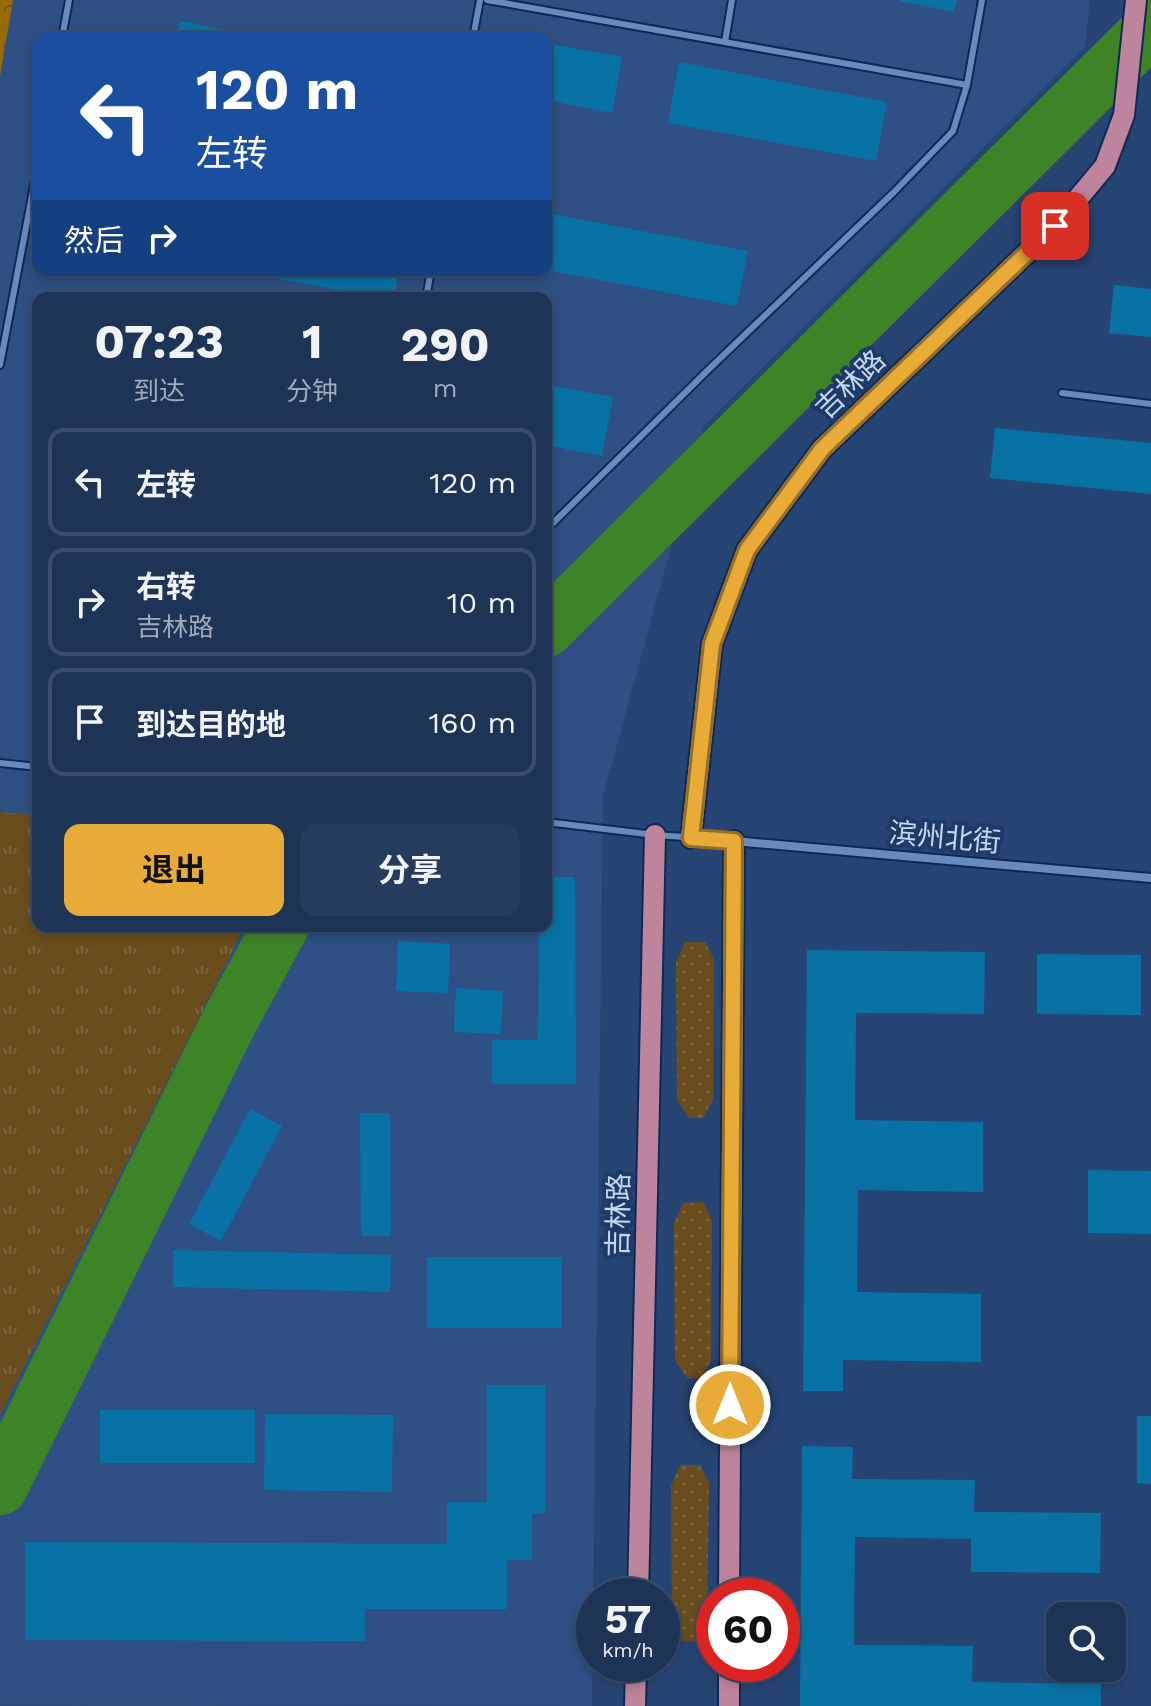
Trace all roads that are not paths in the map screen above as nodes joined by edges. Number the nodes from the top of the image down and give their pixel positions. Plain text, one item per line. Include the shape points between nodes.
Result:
1 (69, 0) edge
2 (480, 0) edge
3 (487, 0) edge
4 (732, 0) edge
5 (982, 0) edge
6 (1136, 0) edge
7 (63, 32) edge
8 (474, 32) edge
9 (725, 42) junction
10 (967, 85) junction
11 (32, 196) edge
12 (0, 365) edge
13 (1062, 393) dead end
14 (1151, 404) edge
15 (552, 524) edge
16 (0, 763) edge
17 (32, 766) edge
18 (552, 823) edge
19 (655, 835) junction
20 (691, 838) junction
21 (734, 841) junction
22 (1151, 878) edge
23 (638, 1578) edge
24 (729, 1578) edge
25 (636, 1682) edge
26 (729, 1682) edge
27 (635, 1706) edge
28 (729, 1706) edge

1 - 7 lane
2 - 8 lane
3 - 9 lane
4 - 9 lane
5 - 10 lane
6 - 20 main road, 吉林路 via 1124,115 1105,166 1055,226 822,449 747,550 712,644
9 - 10 lane
10 - 15 lane via 953,131
11 - 12 lane
13 - 14 lane
16 - 17 lane
18 - 19 lane
19 - 20 lane
19 - 23 main road, 吉林路
20 - 21 lane
21 - 22 street, 滨州北街
21 - 24 main road
25 - 27 main road
26 - 28 main road

